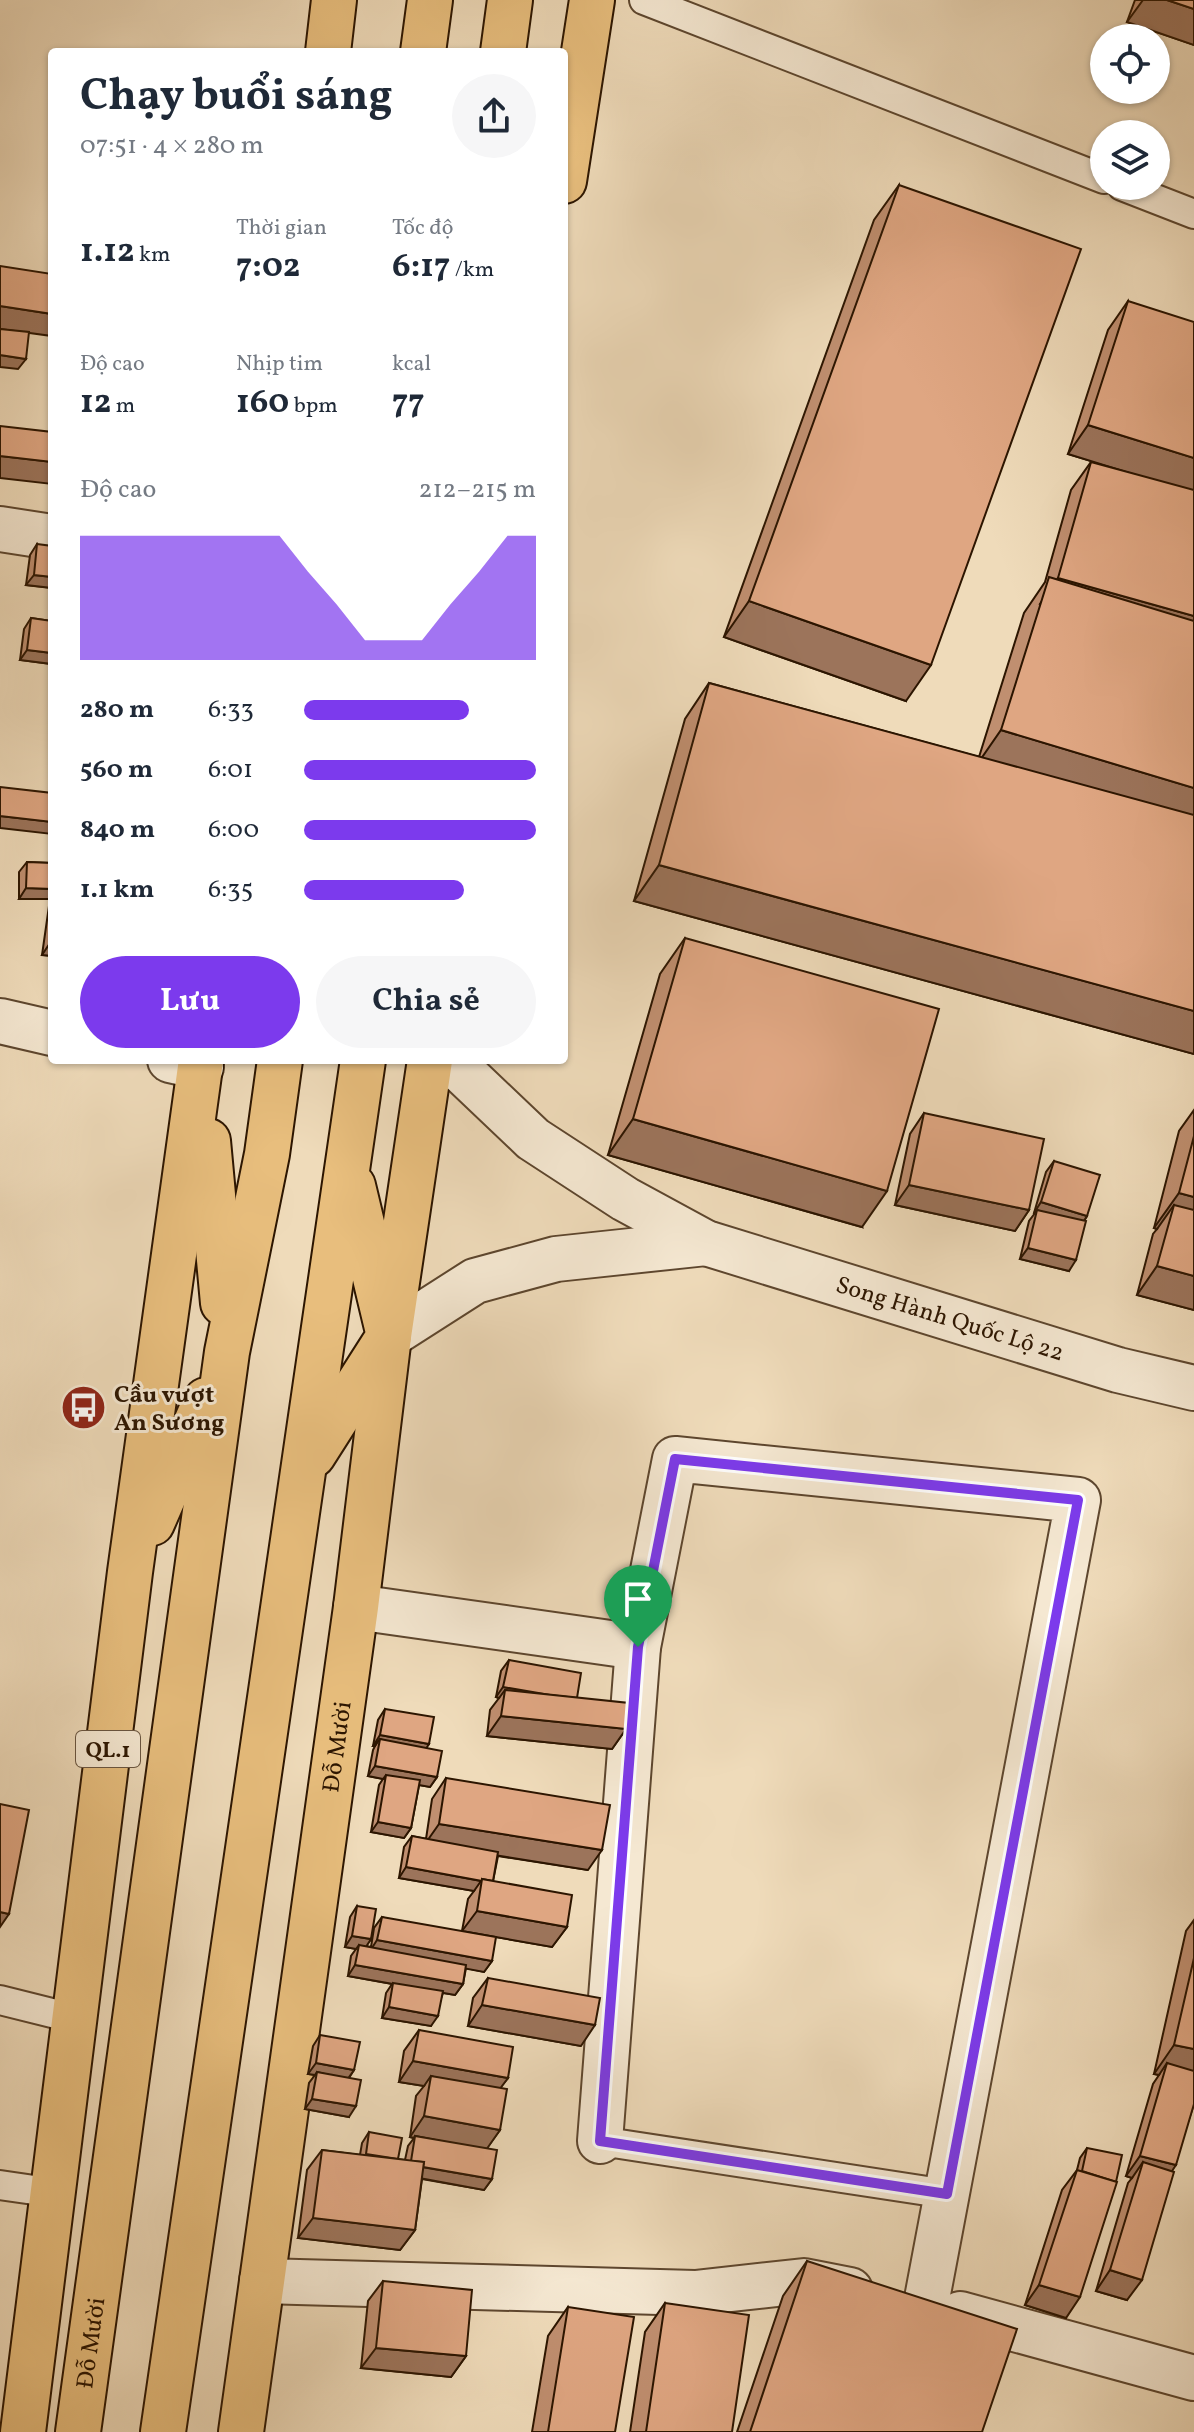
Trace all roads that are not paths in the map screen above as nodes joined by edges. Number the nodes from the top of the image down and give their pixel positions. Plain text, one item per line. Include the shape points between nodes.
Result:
1 (334, 0) edge
2 (430, 0) edge
3 (510, 0) edge
4 (592, 0) edge
5 (644, 0) edge
6 (328, 48) edge
7 (424, 48) edge
8 (504, 48) edge
9 (568, 155) edge
10 (1090, 174) edge
11 (1158, 200) edge
12 (1194, 214) edge
13 (0, 529) edge
14 (48, 536) edge
15 (0, 1021) edge
16 (48, 1032) edge
17 (191, 1064) edge
18 (191, 1064) edge
19 (279, 1064) edge
20 (362, 1064) edge
21 (429, 1064) edge
22 (454, 1064) edge
23 (348, 1164) junction
24 (706, 1243) junction
25 (389, 1336) junction
26 (227, 1352) junction
27 (1194, 1388) edge
28 (304, 1469) junction
29 (130, 1572) junction
30 (356, 1607) junction
31 (638, 1647) junction
32 (0, 2000) edge
33 (76, 2019) junction
34 (600, 2141) joint
35 (0, 2185) edge
36 (55, 2193) junction
37 (947, 2194) junction
38 (262, 2281) junction
39 (926, 2304) junction
40 (1194, 2378) edge
41 (23, 2432) edge
42 (78, 2432) edge
43 (163, 2432) edge
44 (241, 2432) edge

1 - 6 highway
2 - 7 highway
3 - 8 highway
4 - 9 highway
5 - 10 lane
11 - 12 lane
13 - 14 street
15 - 16 street
17 - 26 highway, Đỗ Mười / QL.1
18 - 29 highway, Đỗ Mười / QL.1
19 - 26 highway, Đỗ Mười / QL.1
20 - 23 highway
21 - 25 highway, Đỗ Mười
22 - 24 street via 533,1139 625,1199
23 - 25 highway
23 - 28 highway
24 - 25 street via 556,1259 475,1281
24 - 27 street, Song Hành Quốc Lộ 22 via 1118,1370
25 - 28 highway
25 - 30 highway, Đỗ Mười
26 - 29 highway
26 - 42 highway, Đỗ Mười / QL.1
28 - 43 highway
29 - 33 highway, Đỗ Mười / QL.1
30 - 31 street
30 - 38 highway, Đỗ Mười
31 - 34 street
31 - 37 street via 675,1459 1078,1500
32 - 33 lane
33 - 36 highway, Đỗ Mười / QL.1
34 - 37 lane
35 - 36 lane
36 - 41 highway, Đỗ Mười / QL.1
37 - 39 street
38 - 39 street via 695,2293 804,2281
38 - 44 highway, Đỗ Mười
39 - 40 street

